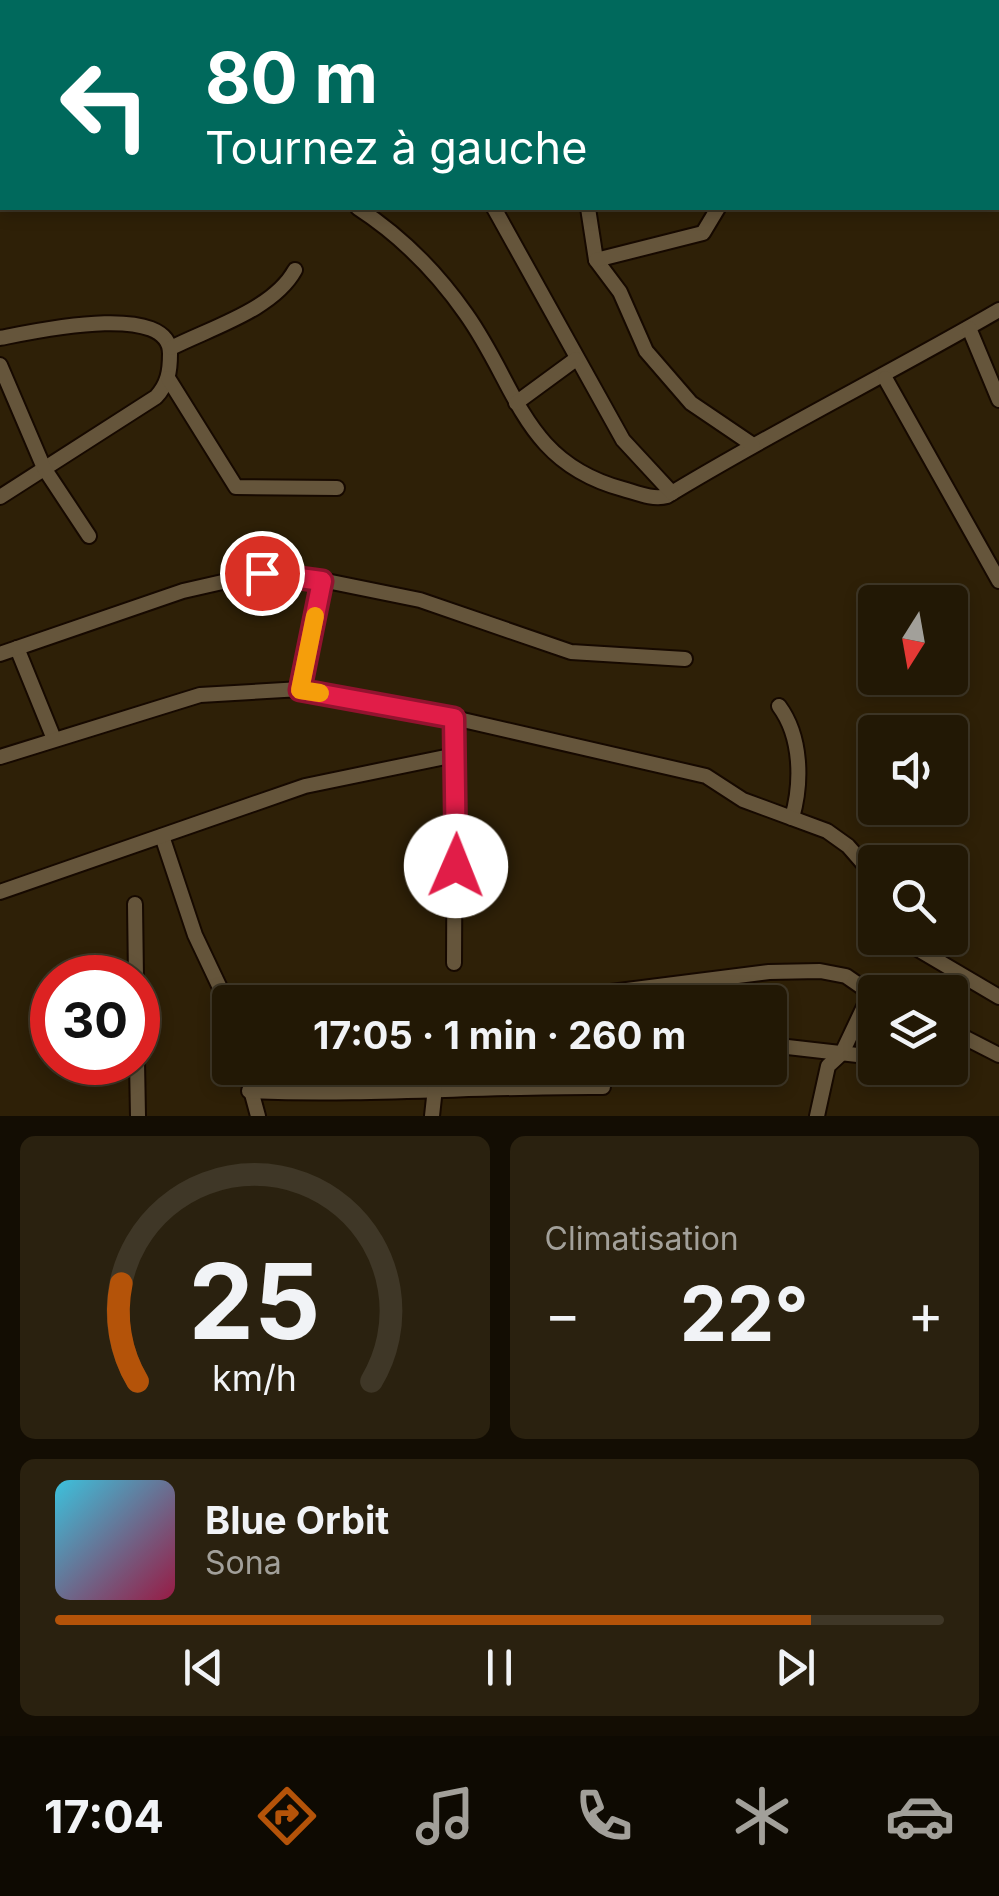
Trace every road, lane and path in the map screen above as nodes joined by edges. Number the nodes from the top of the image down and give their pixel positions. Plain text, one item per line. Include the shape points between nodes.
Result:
1 (361, 210) edge
2 (495, 210) edge
3 (588, 210) edge
4 (717, 210) edge
5 (596, 260) junction
6 (294, 270) dead end
7 (999, 310) edge
8 (969, 328) junction
9 (0, 338) edge
10 (171, 348) junction
11 (576, 360) junction
12 (0, 365) edge
13 (168, 378) junction
14 (885, 378) junction
15 (999, 400) edge
16 (516, 404) junction
17 (753, 445) junction
18 (44, 468) junction
19 (337, 488) dead end
20 (672, 493) junction
21 (0, 496) edge
22 (89, 536) dead end
23 (322, 581) junction
24 (999, 581) edge
25 (18, 648) junction
26 (0, 654) edge
27 (686, 659) dead end
28 (300, 690) junction
29 (779, 706) dead end
30 (454, 718) junction
31 (54, 739) junction
32 (456, 755) junction
33 (0, 757) edge
34 (792, 818) junction
35 (162, 836) junction
36 (858, 857) edge
37 (0, 892) edge
38 (135, 904) dead end
39 (136, 955) edge
40 (928, 955) edge
41 (454, 963) dead end
42 (219, 985) edge
43 (667, 985) edge
44 (858, 985) edge
45 (999, 997) edge
46 (858, 1022) edge
47 (968, 1039) edge
48 (787, 1048) edge
49 (842, 1053) junction
50 (999, 1054) edge
51 (858, 1055) edge
52 (137, 1085) edge
53 (248, 1085) edge
54 (603, 1086) dead end
55 (435, 1088) junction
56 (249, 1091) junction
57 (138, 1116) edge
58 (258, 1116) edge
59 (432, 1116) edge
60 (817, 1116) edge

1 - 16 street via 409,245 463,309
2 - 11 street
3 - 5 street
4 - 5 street via 702,233
5 - 17 street via 668,381 714,422
6 - 10 street via 265,301
7 - 8 street
8 - 14 street
8 - 15 street
9 - 10 street via 103,322 149,327
10 - 13 street
11 - 16 street
11 - 20 street via 623,440
12 - 18 street
13 - 18 street via 156,397
13 - 19 street via 236,487
14 - 17 street
14 - 24 street
16 - 20 street via 530,430 570,468 655,498
17 - 20 street
18 - 21 street
18 - 22 street
23 - 25 street via 262,573 232,577
23 - 27 street via 420,600 571,652
23 - 28 street
25 - 26 street
25 - 31 street
28 - 30 street
28 - 31 street via 200,695
29 - 34 street via 798,763
30 - 32 street
30 - 34 street via 706,776 743,800
31 - 33 street
32 - 35 street via 305,786
32 - 41 street
34 - 36 street
35 - 37 street
35 - 42 street
38 - 39 street
40 - 45 street
43 - 44 street via 820,971
46 - 49 street
47 - 50 street
48 - 49 street
49 - 51 street
49 - 60 street via 828,1066
52 - 57 street
53 - 56 street
54 - 55 street
55 - 56 street
55 - 59 street
56 - 58 street

